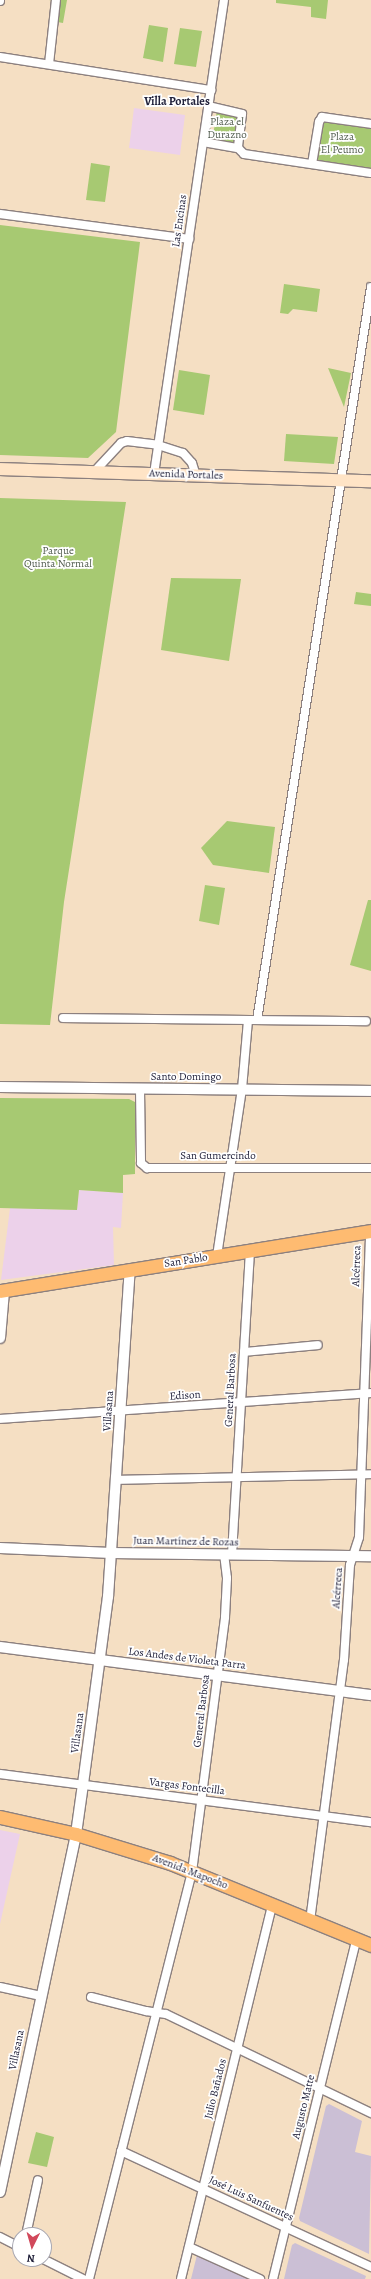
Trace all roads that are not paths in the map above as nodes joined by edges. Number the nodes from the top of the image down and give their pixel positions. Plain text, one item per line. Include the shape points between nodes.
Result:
1 (56, 0) edge
2 (224, 0) edge
3 (0, 57) edge
4 (49, 64) junction
5 (211, 90) junction
6 (208, 106) junction
7 (371, 124) edge
8 (203, 142) junction
9 (238, 148) junction
10 (312, 164) junction
11 (371, 173) edge
12 (0, 214) edge
13 (189, 239) junction
14 (371, 287) edge
15 (158, 444) junction
16 (0, 469) edge
17 (94, 472) junction
18 (154, 474) junction
19 (196, 476) junction
20 (341, 480) junction
21 (371, 481) edge
22 (63, 1018) dead end
23 (248, 1020) junction
24 (258, 1020) junction
25 (366, 1021) dead end
26 (0, 1087) edge
27 (140, 1089) junction
28 (242, 1089) junction
29 (371, 1091) edge
30 (231, 1167) junction
31 (371, 1168) edge
32 (370, 1231) edge
33 (250, 1251) junction
34 (217, 1256) junction
35 (130, 1270) junction
36 (2, 1291) edge
37 (0, 1338) edge
38 (318, 1345) dead end
39 (244, 1352) junction
40 (367, 1394) edge
41 (241, 1403) junction
42 (121, 1411) junction
43 (0, 1419) edge
44 (361, 1474) junction
45 (371, 1474) edge
46 (236, 1477) junction
47 (116, 1480) junction
48 (0, 1548) edge
49 (111, 1553) junction
50 (228, 1554) junction
51 (353, 1556) junction
52 (371, 1556) edge
53 (0, 1647) edge
54 (100, 1660) junction
55 (218, 1675) junction
56 (340, 1691) junction
57 (371, 1695) edge
58 (0, 1774) edge
59 (83, 1784) junction
60 (202, 1800) junction
61 (325, 1816) junction
62 (0, 1817) edge
63 (371, 1822) edge
64 (76, 1834) junction
65 (192, 1872) junction
66 (272, 1905) junction
67 (310, 1921) junction
68 (356, 1940) junction
69 (371, 1945) edge
70 (371, 1950) edge
71 (0, 1987) edge
72 (41, 1996) junction
73 (92, 1997) dead end
74 (156, 2012) junction
75 (237, 2048) junction
76 (320, 2089) junction
77 (371, 2113) edge
78 (121, 2151) junction
79 (38, 2180) dead end
80 (203, 2189) junction
81 (0, 2192) edge
82 (28, 2227) edge
83 (285, 2227) junction
84 (0, 2237) edge
85 (12, 2243) edge
86 (189, 2247) junction
87 (52, 2264) edge
88 (371, 2267) edge
89 (83, 2279) edge
90 (89, 2279) edge
91 (181, 2279) edge
92 (260, 2279) edge
93 (272, 2279) edge

1 - 4 street
2 - 5 street, Las Encinas
3 - 4 street
4 - 5 street
5 - 6 street, Las Encinas
6 - 8 street, Las Encinas
6 - 9 street via 242,114
7 - 10 street via 322,117
8 - 9 street
8 - 13 street, Las Encinas
9 - 10 street via 244,154
10 - 11 street
12 - 13 street
13 - 15 street, Las Encinas
14 - 20 street
15 - 17 street via 124,441
15 - 18 street, Las Encinas
15 - 19 street via 188,457
16 - 17 main road, Avenida Portales
17 - 18 main road, Avenida Portales
18 - 19 main road, Avenida Portales
19 - 20 main road, Avenida Portales
20 - 21 main road, Avenida Portales
20 - 24 street
22 - 23 street
23 - 24 street
23 - 28 street
24 - 25 street
26 - 27 street, Santo Domingo
27 - 28 street, Santo Domingo
27 - 30 street, San Gumercindo via 143,1166
28 - 29 street, Santo Domingo
28 - 30 street
30 - 31 street, San Gumercindo
30 - 34 street
32 - 33 main road, San Pablo
32 - 40 street, Alcérreca
33 - 34 main road, San Pablo
33 - 39 street, General Barbosa
34 - 35 main road, San Pablo
35 - 36 main road, San Pablo
35 - 42 street, Villasana
36 - 37 street
38 - 39 street
39 - 41 street, General Barbosa
40 - 41 street, Edison
40 - 44 street, Alcérreca
41 - 42 street, Edison
41 - 46 street, General Barbosa
42 - 43 street, Edison
42 - 47 street, Villasana
44 - 45 street
44 - 46 street
44 - 51 street, Alcérreca via 359,1537
46 - 47 street
46 - 50 street, General Barbosa
47 - 49 street, Villasana
48 - 49 street, Juan Martínez de Rozas
49 - 50 street, Juan Martínez de Rozas
49 - 54 street, Villasana
50 - 51 street, Juan Martínez de Rozas
50 - 55 street, General Barbosa
51 - 52 street, Juan Martínez de Rozas
51 - 56 street, Alcérreca
53 - 54 street, Los Andes de Violeta Parra
54 - 55 street, Los Andes de Violeta Parra
54 - 59 street, Villasana
55 - 56 street, Los Andes de Violeta Parra
55 - 60 street, General Barbosa
56 - 57 street, Los Andes de Violeta Parra
56 - 61 street, Alcérreca
58 - 59 street, Vargas Fontecilla
59 - 60 street, Vargas Fontecilla
59 - 64 street, Villasana
60 - 61 street, Vargas Fontecilla
60 - 65 street, General Barbosa
61 - 63 street, Vargas Fontecilla
61 - 67 street, Alcérreca
62 - 64 main road, Avenida Mapocho
64 - 65 main road, Avenida Mapocho
64 - 72 street, Villasana
65 - 66 main road, Avenida Mapocho
65 - 74 street, General Barbosa
66 - 67 main road, Avenida Mapocho
66 - 75 street, Julio Bañados
67 - 68 main road, Avenida Mapocho
68 - 69 main road
68 - 70 main road, Avenida Mapocho
68 - 76 street, Augusto Matte
71 - 72 street
72 - 81 street, Villasana
73 - 74 street via 146,2012
74 - 75 street via 166,2014
74 - 78 street, General Barbosa
75 - 76 street
75 - 80 street, Julio Bañados
76 - 77 street
76 - 83 street, Augusto Matte
78 - 80 street, José Luis Sanfuentes
78 - 90 street, General Barbosa
79 - 82 street
80 - 83 street, José Luis Sanfuentes
80 - 86 street, Julio Bañados
83 - 88 street, José Luis Sanfuentes
83 - 93 street, Augusto Matte
84 - 85 street
86 - 91 street, Julio Bañados
86 - 92 street
87 - 89 street

